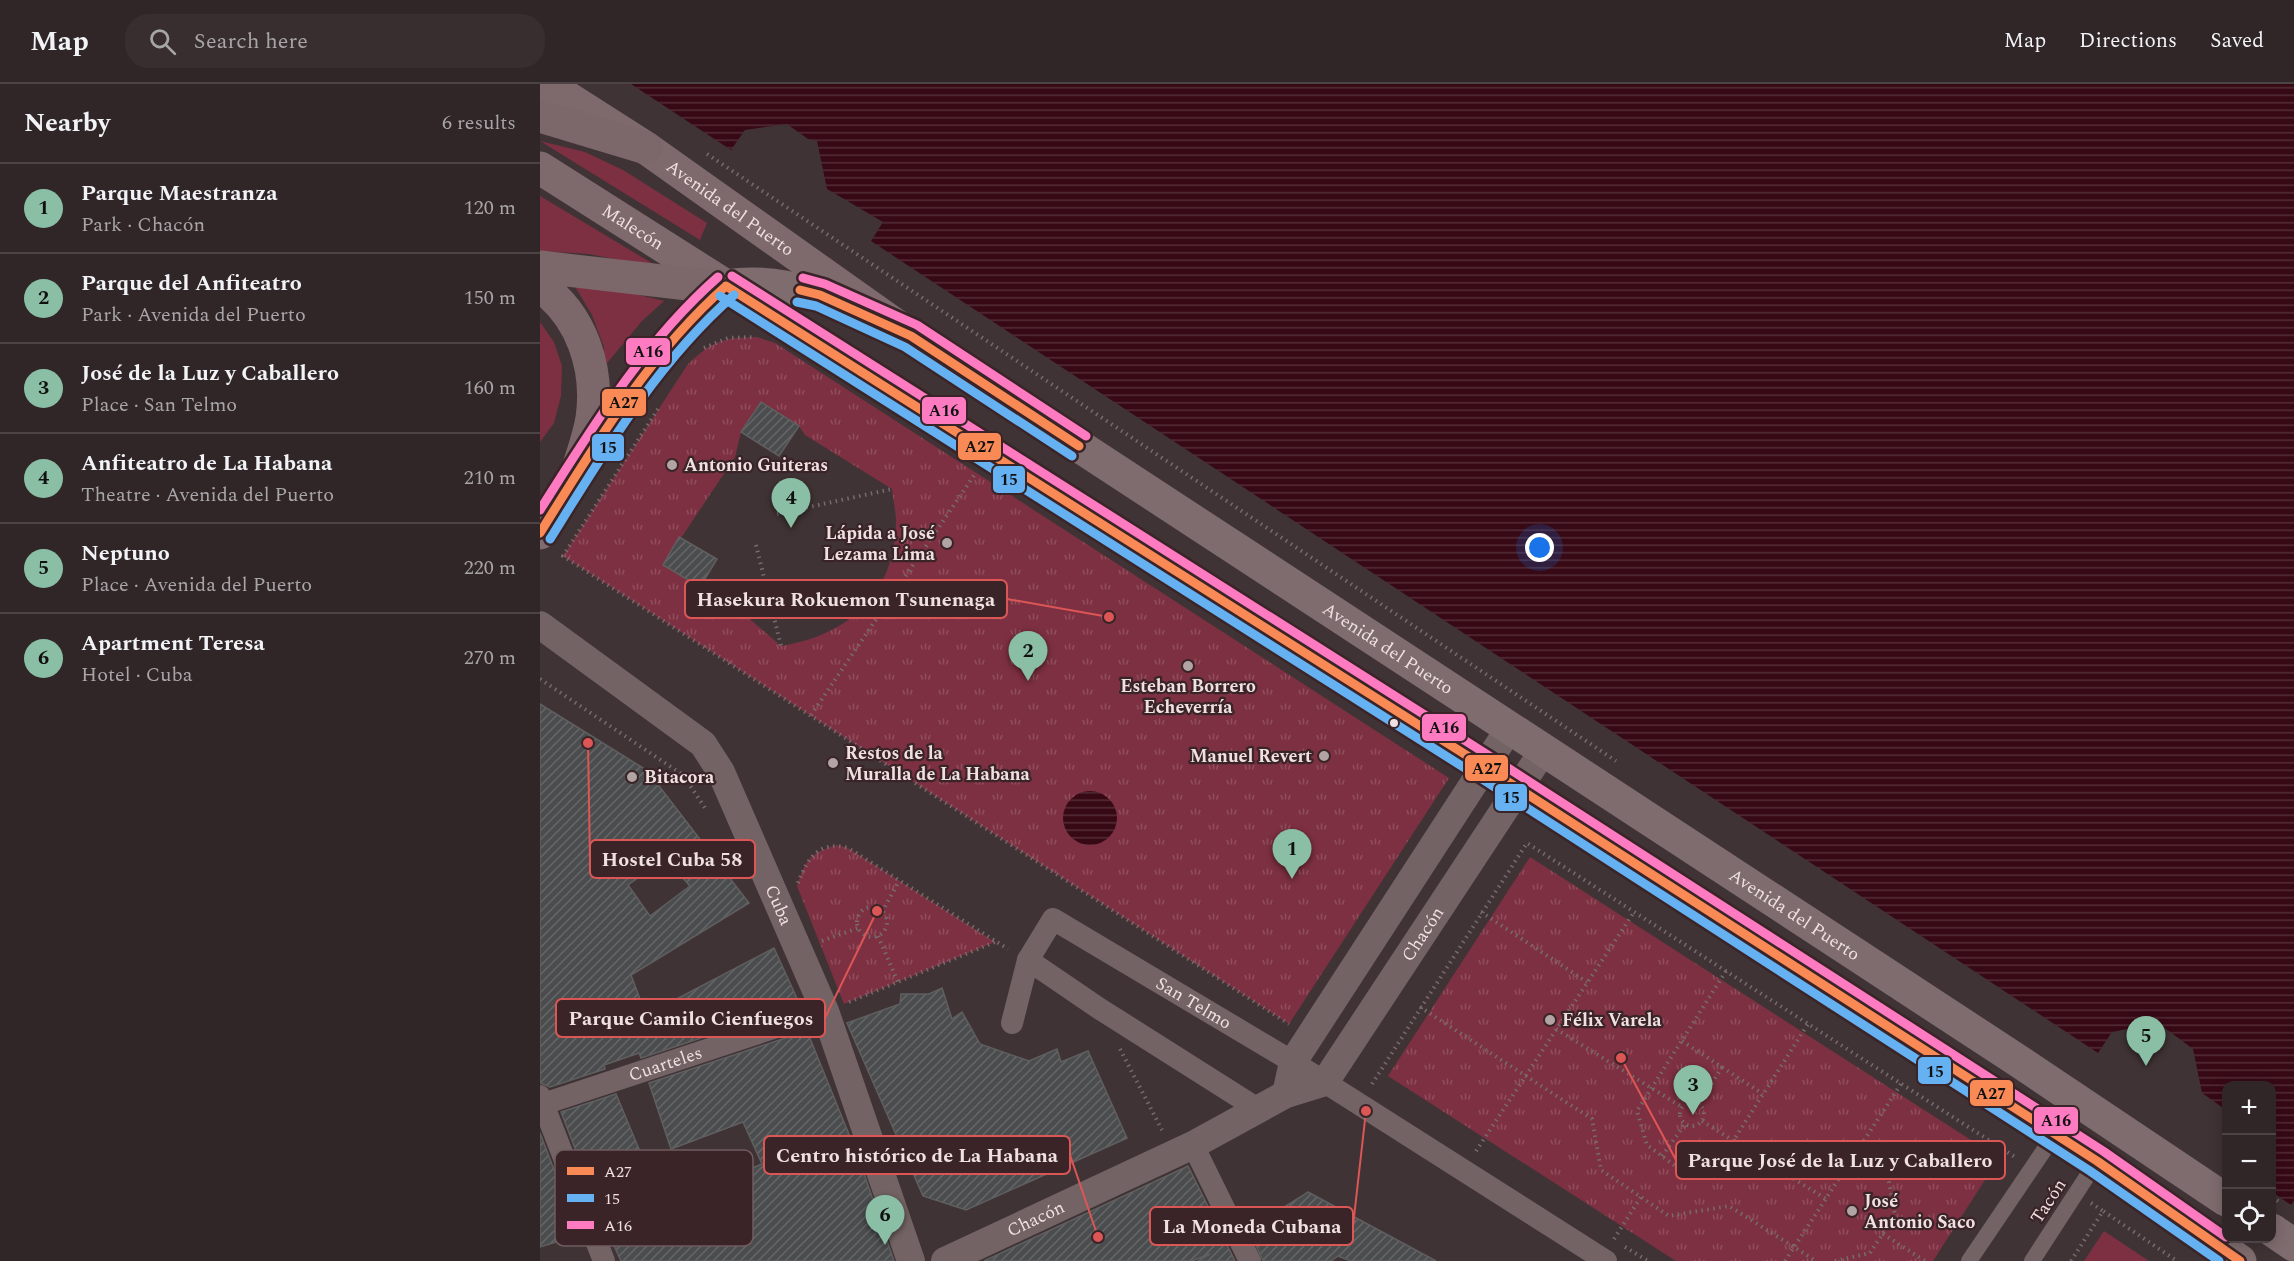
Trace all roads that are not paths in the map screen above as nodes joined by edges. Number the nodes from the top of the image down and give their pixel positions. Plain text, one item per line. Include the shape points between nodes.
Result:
1 (546, 84) edge
2 (540, 116) edge
3 (646, 148) junction
4 (540, 168) edge
5 (540, 267) edge
6 (726, 285) junction
7 (540, 286) edge
8 (911, 336) junction
9 (577, 472) junction
10 (540, 498) edge
11 (540, 533) edge
12 (540, 625) edge
13 (1509, 729) junction
14 (1543, 751) junction
15 (1485, 767) junction
16 (1518, 789) junction
17 (1028, 960) junction
18 (825, 1011) junction
19 (1012, 1023) dead end
20 (1293, 1062) junction
21 (1325, 1082) junction
22 (1286, 1094) junction
23 (2075, 1100) junction
24 (541, 1102) edge
25 (1258, 1109) junction
26 (2118, 1128) junction
27 (2055, 1134) junction
28 (1184, 1149) junction
29 (560, 1150) edge
30 (2097, 1161) junction
31 (2222, 1197) edge
32 (2276, 1233) edge
33 (2294, 1245) edge
34 (598, 1246) edge
35 (604, 1261) edge
36 (911, 1261) edge
37 (945, 1261) edge
38 (1250, 1261) edge
39 (1606, 1261) edge
40 (1969, 1261) edge
41 (2032, 1261) edge
42 (2240, 1261) edge

1 - 3 highway
2 - 3 highway
3 - 8 highway, Avenida del Puerto
4 - 6 highway, Malecón
5 - 6 highway
6 - 8 main road via 776,285 820,295
6 - 9 main road via 666,345
6 - 15 main road
7 - 9 highway via 572,320 592,368 592,419
8 - 13 main road, Avenida del Puerto
9 - 10 main road
9 - 11 main road
12 - 18 street, Cuba via 703,744 721,772
13 - 14 main road, Avenida del Puerto
13 - 15 street
14 - 16 street, Chacón
14 - 23 main road, Avenida del Puerto
15 - 16 main road
15 - 20 street
16 - 21 street, Chacón
16 - 27 main road
17 - 19 street
17 - 20 street, San Telmo via 1053,919
17 - 25 street
18 - 24 street, Cuarteles
18 - 36 street, Cuba
20 - 21 street, San Telmo
20 - 22 street
21 - 22 street, Chacón
21 - 39 street, San Telmo
22 - 25 street, Chacón
23 - 26 main road, Avenida del Puerto
23 - 27 main road
24 - 29 street
25 - 28 street, Chacón
26 - 30 main road
26 - 31 main road, Avenida del Puerto
27 - 30 main road
27 - 40 street, Tacón
28 - 37 street, Chacón
28 - 38 street
30 - 41 street, Tacón
30 - 42 main road
32 - 33 main road
34 - 35 street

